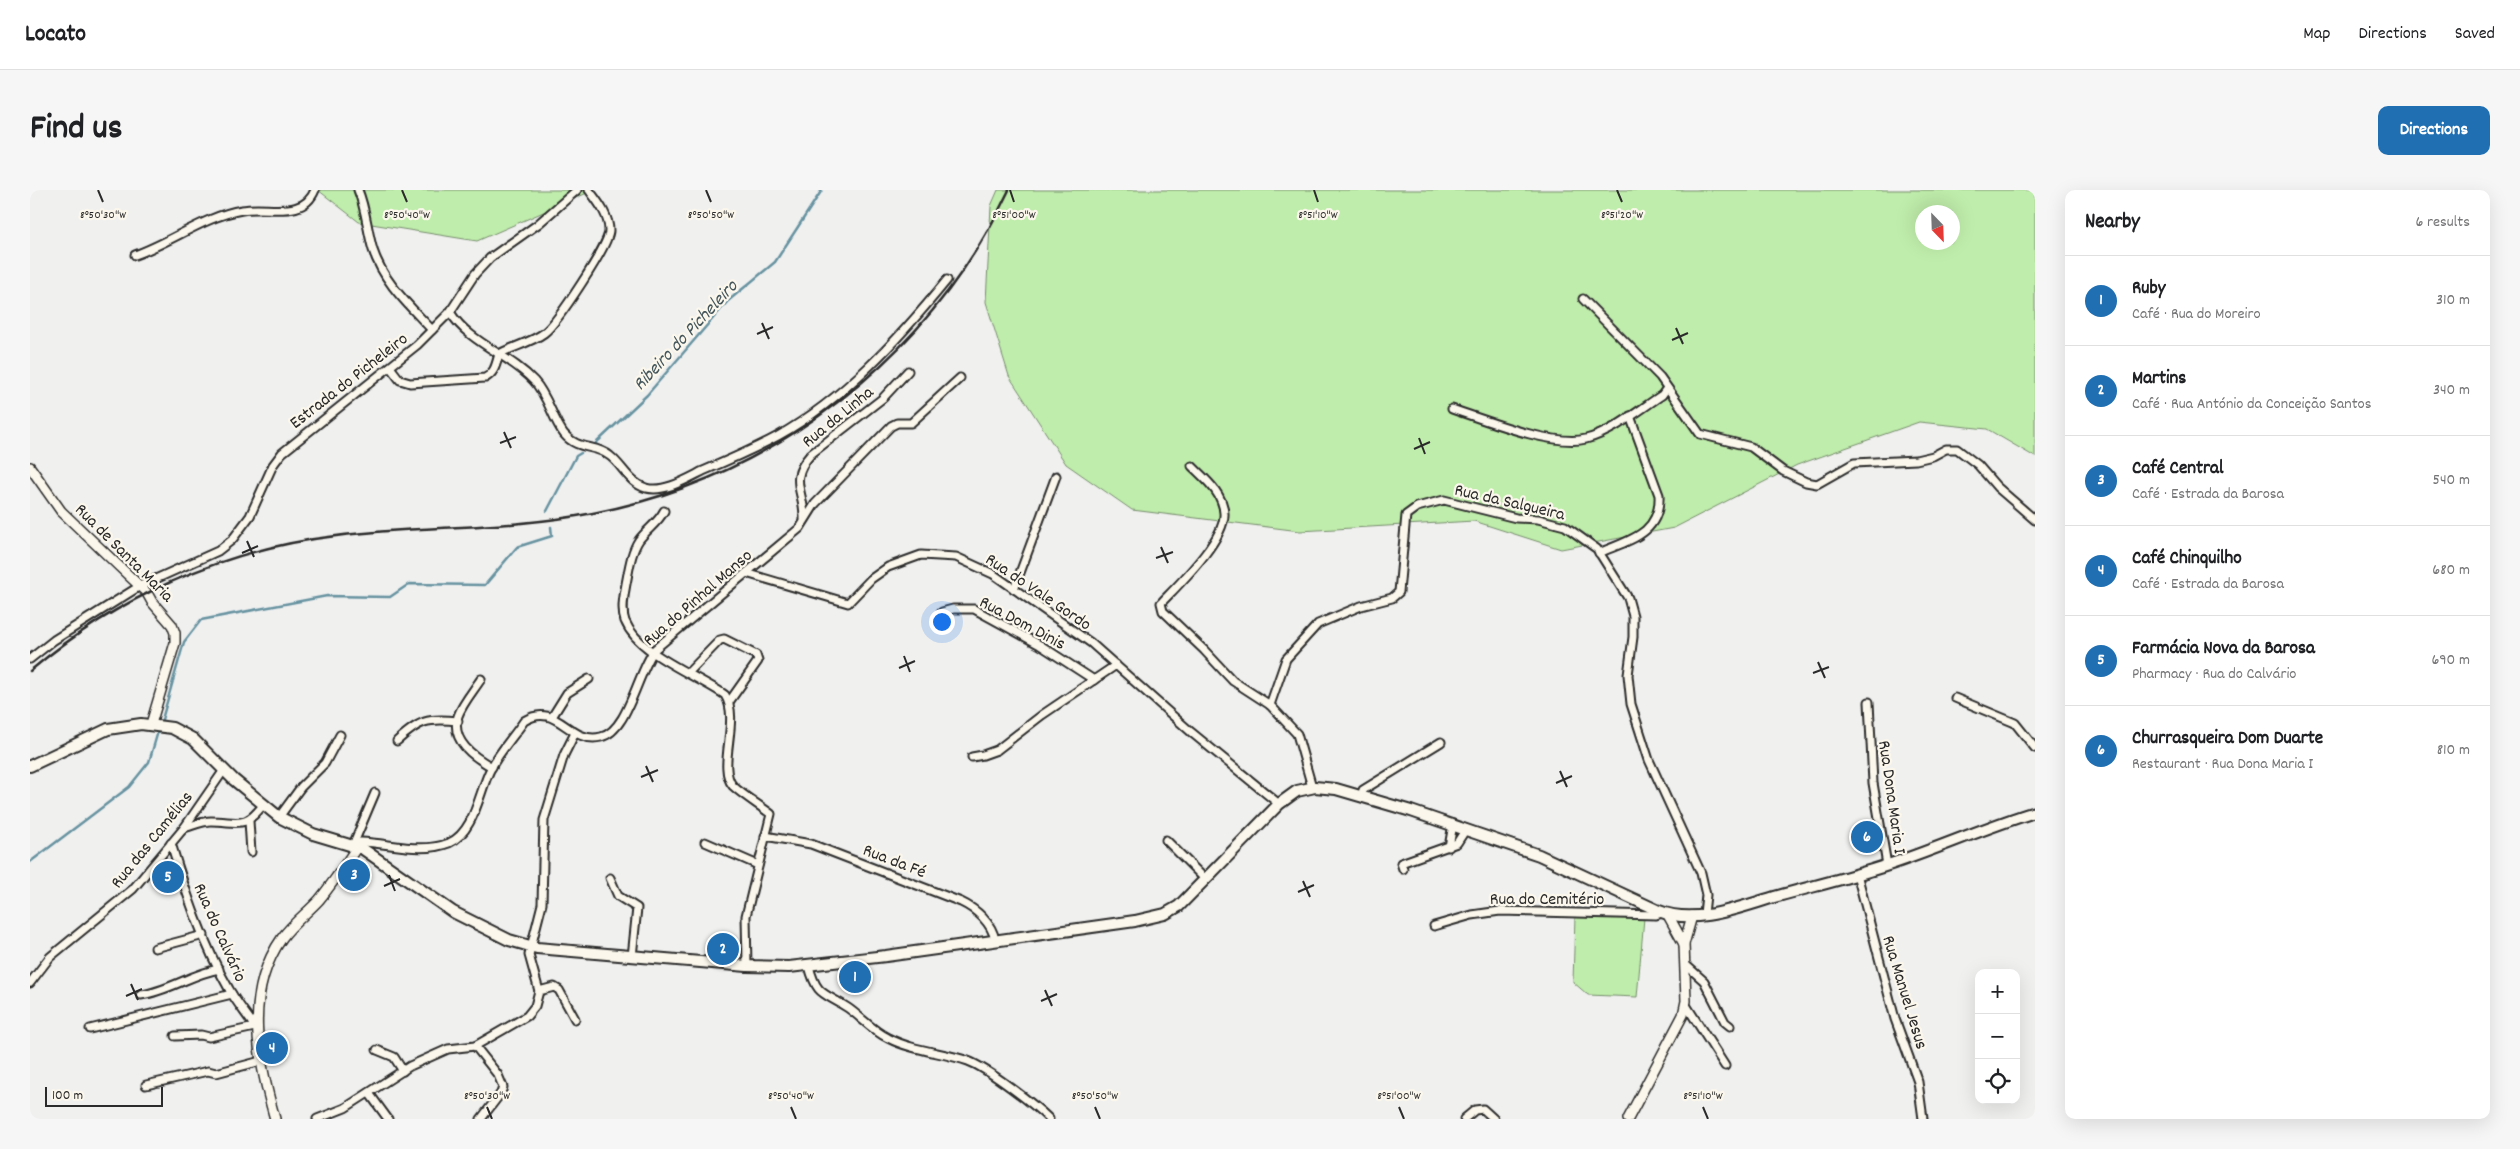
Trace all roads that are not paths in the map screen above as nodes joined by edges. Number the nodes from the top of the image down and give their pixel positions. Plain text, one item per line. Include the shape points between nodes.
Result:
1 (315, 190) edge
2 (358, 190) edge
3 (577, 190) edge
4 (589, 190) edge
5 (136, 255) dead end
6 (947, 280) dead end
7 (1583, 299) dead end
8 (450, 312) junction
9 (432, 330) junction
10 (499, 354) junction
11 (390, 367) junction
12 (908, 371) dead end
13 (960, 378) dead end
14 (1667, 388) junction
15 (1452, 409) dead end
16 (1630, 416) junction
17 (1192, 466) dead end
18 (30, 467) edge
19 (1056, 476) dead end
20 (664, 511) dead end
21 (804, 519) junction
22 (2035, 520) edge
23 (1600, 553) junction
24 (746, 573) junction
25 (140, 586) junction
26 (1014, 589) junction
27 (937, 620) dead end
28 (652, 653) junction
29 (30, 659) edge
30 (1116, 665) junction
31 (688, 673) junction
32 (481, 679) dead end
33 (589, 679) dead end
34 (1094, 680) junction
35 (1955, 698) dead end
36 (729, 702) junction
37 (1869, 702) dead end
38 (1270, 705) junction
39 (552, 717) junction
40 (458, 721) junction
41 (157, 725) junction
42 (575, 733) junction
43 (340, 735) dead end
44 (397, 741) dead end
45 (1441, 742) dead end
46 (2035, 748) edge
47 (972, 756) dead end
48 (30, 766) edge
49 (492, 767) junction
50 (224, 770) junction
51 (1312, 788) junction
52 (375, 793) dead end
53 (1361, 797) junction
54 (1279, 804) junction
55 (263, 805) junction
56 (2035, 812) edge
57 (278, 817) junction
58 (249, 821) junction
59 (1453, 824) junction
60 (184, 828) junction
61 (1466, 829) junction
62 (766, 836) junction
63 (1166, 840) dead end
64 (705, 842) dead end
65 (171, 843) junction
66 (355, 846) junction
67 (1449, 847) junction
68 (251, 852) dead end
69 (758, 864) junction
70 (1887, 865) junction
71 (1403, 869) dead end
72 (1857, 874) junction
73 (610, 878) dead end
74 (1206, 880) junction
75 (1665, 914) junction
76 (1704, 914) junction
77 (1692, 916) junction
78 (1434, 926) dead end
79 (204, 935) junction
80 (995, 940) junction
81 (1684, 944) junction
82 (530, 946) junction
83 (155, 948) dead end
84 (632, 957) junction
85 (1686, 964) junction
86 (747, 966) junction
87 (809, 966) junction
88 (219, 969) junction
89 (30, 983) edge
90 (539, 991) junction
91 (232, 994) junction
92 (140, 995) dead end
93 (1686, 1005) junction
94 (575, 1019) dead end
95 (1730, 1026) dead end
96 (256, 1027) junction
97 (90, 1029) dead end
98 (175, 1036) dead end
99 (475, 1046) junction
100 (376, 1050) dead end
101 (261, 1061) junction
102 (1726, 1066) dead end
103 (403, 1071) junction
104 (146, 1085) dead end
105 (369, 1093) junction
106 (1630, 1118) edge
107 (276, 1119) edge
108 (317, 1119) edge
109 (388, 1119) edge
110 (481, 1119) edge
111 (1049, 1119) edge
112 (1464, 1119) edge
113 (1494, 1119) edge
114 (1923, 1119) edge

1 - 5 street via 303,206 228,212 162,246
2 - 9 street via 373,250 385,275
3 - 8 street, Estrada do Picheleiro via 538,224 490,258 475,274
4 - 10 street via 602,208 608,224 607,243 574,298 544,333
6 - 10 street via 888,350 805,418 749,451 656,490 640,486 610,455 573,443 563,433 536,383
7 - 14 street
8 - 9 street, Estrada do Picheleiro
8 - 10 street via 470,335
9 - 11 street, Estrada do Picheleiro
10 - 11 street via 494,369 485,378 410,383 400,380
11 - 25 street, Estrada do Picheleiro via 282,453 250,516 232,540 218,551
12 - 21 street, Rua da Linha via 883,398 802,464 798,492
13 - 21 street, Rua do Pinhal Manso via 911,423 891,426
14 - 16 street via 1662,395
14 - 22 street via 1700,434 1751,446 1783,471 1806,482 1817,484 1854,463 1916,460 1946,449 1957,449
15 - 16 street via 1486,421 1569,441 1602,433
16 - 23 street via 1659,495 1660,507 1657,517 1645,532
17 - 38 street via 1216,490 1224,513 1218,535 1200,562 1161,603 1163,611 1233,681
18 - 25 street, Rua de Santa Maria via 61,511
19 - 26 street
20 - 28 street via 638,544 625,590 623,611 630,629
21 - 24 street, Rua do Pinhal Manso via 800,528
23 - 38 street, Rua da Salgueira via 1565,526 1538,519 1516,518 1444,500 1417,508 1406,515 1399,592 1392,598 1361,606 1318,624 1286,659
23 - 76 street, Rua da Salgueira via 1628,598 1633,616 1628,675 1631,704 1649,760 1700,873 1706,895
24 - 26 street, Rua do Vale Gordo via 848,603 888,567 921,555 956,557 993,574
24 - 28 street, Rua do Pinhal Manso
25 - 29 street, Estrada do Picheleiro via 54,640
25 - 41 street, Rua de Santa Maria via 175,633
26 - 30 street, Rua do Vale Gordo
27 - 34 street, Rua Dom Dinis via 942,612 974,609 1040,645
28 - 31 street
28 - 42 street, Rua do Pinhal Manso via 616,730 599,738
30 - 34 street
30 - 54 street, Rua do Vale Gordo
31 - 36 street via 725,695
31 - 36 street via 720,640 756,655 758,661
32 - 40 street
33 - 39 street via 567,693
34 - 47 street via 997,750
35 - 46 street via 2015,723
36 - 62 street via 732,720 727,771 732,785 771,814
37 - 70 street, Rua Dona Maria I via 1873,783
38 - 51 street via 1297,734
39 - 42 street, Rua do Pinhal Manso
39 - 49 street via 538,714 524,721
40 - 44 street via 427,719
40 - 49 street via 460,738 468,752
41 - 48 main road via 131,725 101,731
41 - 50 main road via 183,732
42 - 82 street via 564,755 544,820 542,904
43 - 57 street via 325,763
45 - 53 street via 1364,790
49 - 66 street via 470,820 457,838 438,845 398,848 362,842
50 - 55 main road
50 - 60 street, Rua das Camélias
51 - 53 main road via 1329,788
51 - 54 main road via 1297,791
52 - 66 street
53 - 59 main road
54 - 74 main road
55 - 57 main road
55 - 58 street
56 - 70 main road
57 - 66 main road via 313,834
58 - 60 street via 210,821
58 - 68 street
59 - 61 main road
59 - 67 street
60 - 65 street, Rua das Camélias
61 - 67 street via 1463,837
61 - 75 main road via 1539,855
62 - 69 street
62 - 80 street, Rua da Fé via 811,844 961,902 982,918
63 - 74 street
64 - 69 street
65 - 79 street, Rua do Calvário
65 - 89 street, Rua das Camélias via 119,902 50,957
66 - 82 main road via 453,912 509,940
66 - 96 street via 331,885 284,936 272,955 262,985
67 - 71 street via 1401,863
69 - 86 street via 746,916
70 - 72 main road
72 - 76 main road
72 - 114 street, Rua Manuel Jesus via 1890,1001 1918,1082
73 - 84 street via 618,896 637,908
74 - 80 main road via 1174,909 1156,916
75 - 77 main road
75 - 78 street, Rua do Cemitério via 1500,911
75 - 81 street
76 - 77 main road
77 - 81 street
79 - 83 street
79 - 88 street, Rua do Calvário
80 - 87 main road
81 - 85 street
82 - 84 main road
82 - 90 street via 529,955
84 - 86 main road
85 - 93 street
85 - 95 street via 1704,981
86 - 87 main road
87 - 111 street via 814,983 822,993 887,1038 929,1053 970,1061 1018,1093
88 - 91 street, Rua do Calvário
88 - 92 street via 198,974 162,991
90 - 94 street via 554,987 559,990
90 - 99 street via 535,1006 526,1016
91 - 96 street, Rua do Calvário
91 - 97 street
93 - 102 street
93 - 106 street via 1678,1028
96 - 98 street via 210,1038 201,1034
96 - 101 street
99 - 103 street via 448,1049
99 - 110 street via 498,1075 503,1087
100 - 103 street via 394,1057
101 - 104 street via 216,1073 208,1071
101 - 107 street
103 - 105 street
105 - 108 street via 345,1108
105 - 109 street
112 - 113 street via 1475,1110 1483,1109

